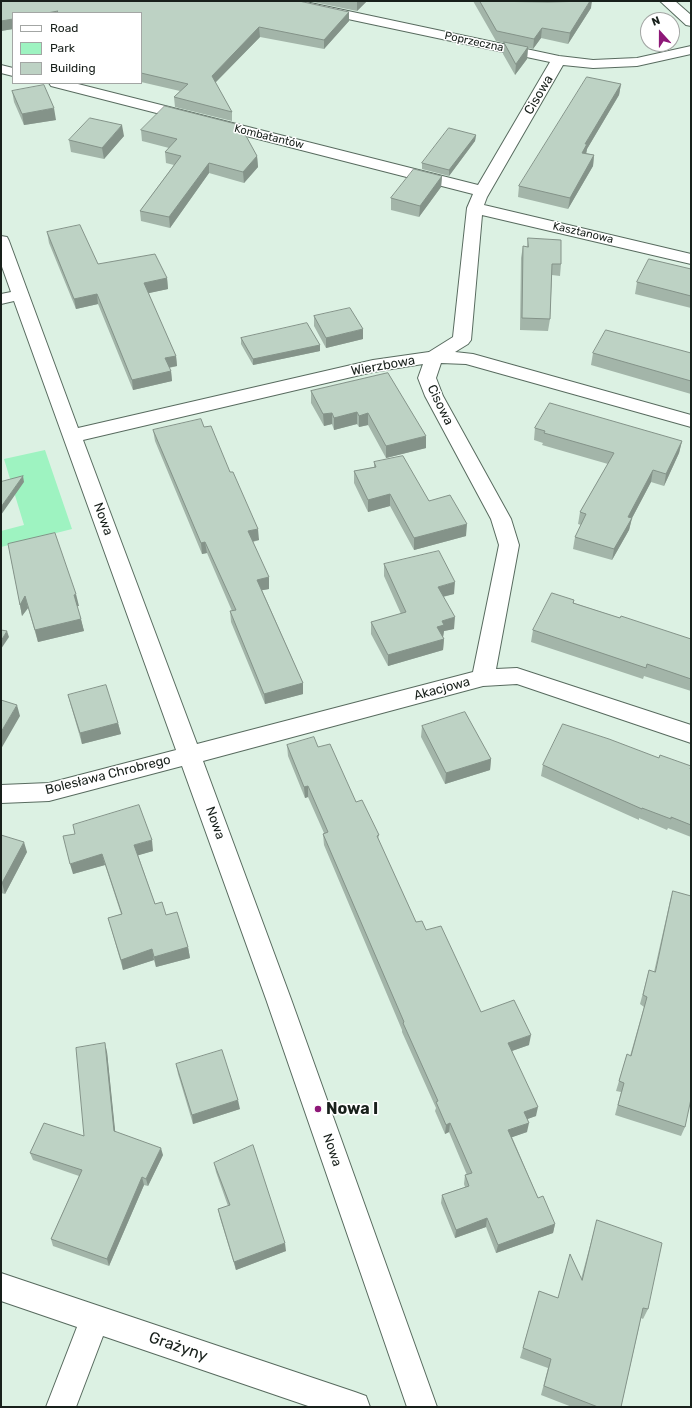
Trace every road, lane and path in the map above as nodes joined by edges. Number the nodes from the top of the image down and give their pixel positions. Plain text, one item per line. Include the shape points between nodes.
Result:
1 (282, 1) edge
2 (667, 1) edge
3 (691, 22) edge
4 (691, 50) edge
5 (559, 60) junction
6 (1, 69) edge
7 (12, 72) edge
8 (60, 84) edge
9 (479, 199) junction
10 (1, 241) edge
11 (691, 259) edge
12 (11, 297) edge
13 (434, 357) junction
14 (691, 421) edge
15 (73, 436) junction
16 (483, 678) junction
17 (691, 734) edge
18 (190, 755) junction
19 (1, 794) edge
20 (1, 1286) edge
21 (95, 1319) junction
22 (61, 1407) edge
23 (355, 1407) edge
24 (422, 1407) edge

1 - 5 street, Poprzeczna
2 - 3 street
4 - 5 street, Poprzeczna via 637,62 593,64
5 - 9 street, Cisowa
6 - 7 street
8 - 9 street, Kombatantów
9 - 11 street, Kasztanowa
9 - 13 street, Cisowa via 462,340
10 - 12 street, Nowa
12 - 15 street, Nowa
13 - 14 street, Wierzbowa via 467,358
13 - 15 street, Wierzbowa via 373,366
13 - 16 street, Cisowa via 427,378 434,396 501,518 509,545
15 - 18 street, Nowa
16 - 17 street, Akacjowa via 517,676
16 - 18 street, Akacjowa
18 - 19 street, Bolesława Chrobrego via 49,792
18 - 24 street, Nowa
20 - 21 street, Grażyny
21 - 22 street
21 - 23 street, Grażyny

